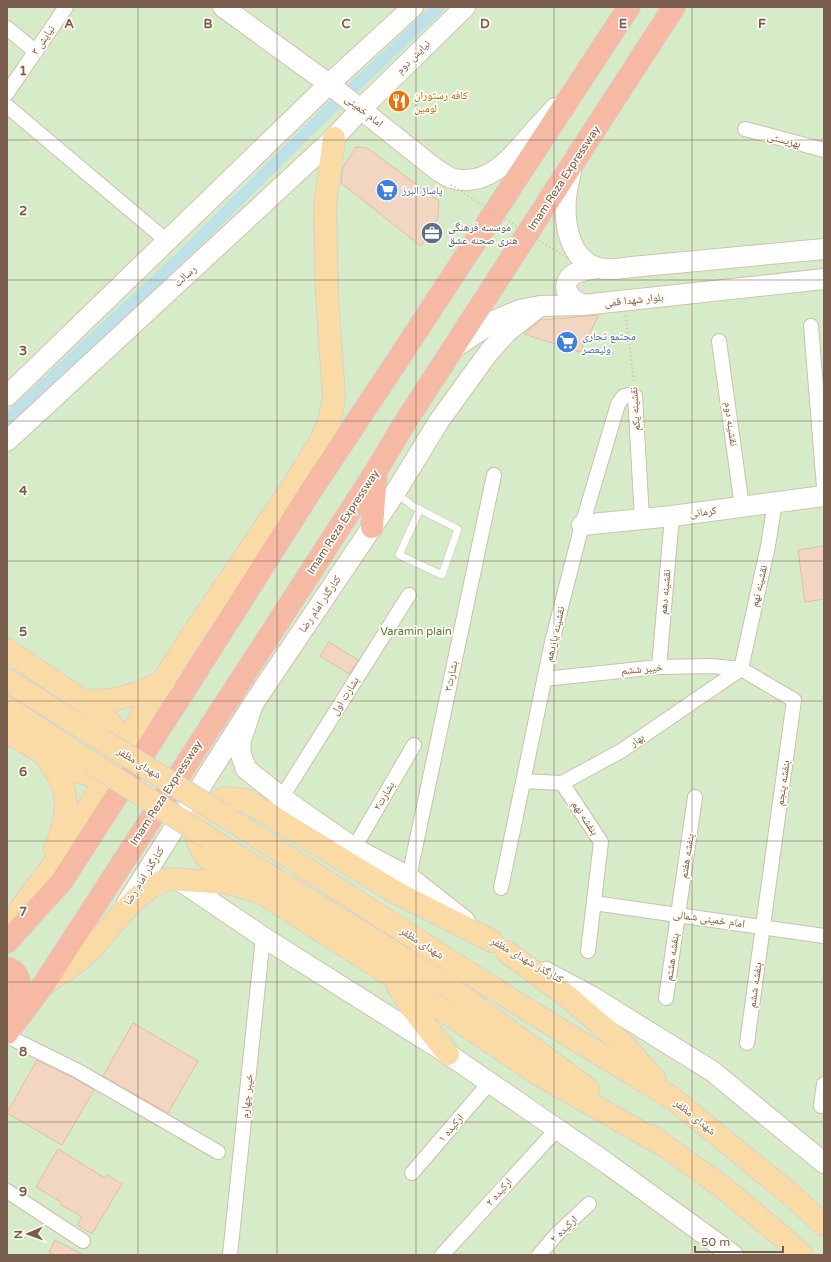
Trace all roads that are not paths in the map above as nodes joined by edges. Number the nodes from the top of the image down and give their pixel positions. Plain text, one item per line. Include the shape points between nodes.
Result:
1 (66, 7) edge
2 (225, 7) edge
3 (413, 7) edge
4 (465, 7) edge
5 (628, 7) edge
6 (674, 7) edge
7 (7, 28) edge
8 (36, 52) junction
9 (330, 84) junction
10 (575, 88) junction
11 (7, 94) edge
12 (7, 106) edge
13 (361, 109) junction
14 (745, 129) dead end
15 (334, 138) junction
16 (824, 150) edge
17 (572, 164) junction
18 (167, 242) junction
19 (824, 249) edge
20 (597, 268) junction
21 (824, 279) edge
22 (583, 305) junction
23 (540, 306) junction
24 (811, 326) dead end
25 (719, 341) dead end
26 (454, 348) junction
27 (7, 396) edge
28 (635, 396) joint
29 (7, 441) edge
30 (376, 471) junction
31 (494, 476) dead end
32 (824, 487) edge
33 (395, 493) junction
34 (824, 496) edge
35 (775, 502) junction
36 (742, 506) junction
37 (420, 509) junction
38 (672, 516) junction
39 (642, 518) junction
40 (582, 525) junction
41 (372, 527) junction
42 (409, 595) dead end
43 (7, 650) edge
44 (659, 667) junction
45 (741, 668) junction
46 (544, 679) junction
47 (7, 680) edge
48 (164, 680) junction
49 (85, 701) junction
50 (253, 704) junction
51 (7, 708) edge
52 (7, 732) edge
53 (414, 745) dead end
54 (44, 753) junction
55 (523, 781) junction
56 (562, 783) junction
57 (282, 797) junction
58 (695, 797) dead end
59 (354, 848) junction
60 (409, 878) junction
61 (41, 880) junction
62 (179, 880) junction
63 (500, 888) dead end
64 (262, 893) junction
65 (594, 903) junction
66 (678, 915) junction
67 (119, 917) junction
68 (7, 927) edge
69 (763, 927) junction
70 (824, 936) edge
71 (263, 937) junction
72 (7, 942) edge
73 (499, 946) junction
74 (588, 951) dead end
75 (7, 969) edge
76 (392, 976) junction
77 (44, 984) junction
78 (666, 998) dead end
79 (9, 1031) edge
80 (747, 1044) dead end
81 (448, 1054) junction
82 (490, 1082) junction
83 (824, 1084) edge
84 (672, 1098) junction
85 (821, 1106) dead end
86 (556, 1129) junction
87 (663, 1145) junction
88 (218, 1152) dead end
89 (824, 1163) edge
90 (412, 1173) dead end
91 (7, 1191) edge
92 (589, 1204) dead end
93 (824, 1225) edge
94 (83, 1241) dead end
95 (230, 1255) edge
96 (442, 1255) edge
97 (539, 1255) edge
98 (733, 1255) edge
99 (802, 1255) edge

1 - 8 street, نیایش ۳
2 - 9 main road, امام خمینی
3 - 9 main road
4 - 13 main road, نیایش دوم
5 - 10 highway
6 - 17 highway, Imam Reza Expressway
7 - 8 street
8 - 11 street, نیایش ۳
9 - 13 main road, امام خمینی
9 - 18 main road
10 - 13 main road, امام خمینی via 497,170 484,177 466,180 450,177 437,170
10 - 72 highway via 310,492 62,881
12 - 18 street
13 - 15 main road, رسالت
14 - 16 street, بهزیستی
15 - 29 main road, رسالت
15 - 48 main road via 325,206 327,295 334,398 329,422 320,442 291,489
17 - 20 main road via 565,214 569,234 574,251
17 - 26 highway, Imam Reza Expressway
18 - 27 main road
19 - 20 main road
20 - 22 main road via 571,275 567,281 566,286 571,297
21 - 22 main road, بلوار شهدا قمی
22 - 23 main road, بلوار شهدا قمی
23 - 26 main road, بلوار شهدا قمی via 520,310 496,320
23 - 33 main road, کنارگذر امام رضا via 507,332 489,352 439,421
24 - 32 street
25 - 36 street, نقشینه دوم
26 - 30 highway, Imam Reza Expressway
28 - 39 street, نقشینه یکم
28 - 40 street, نقشینه یازدهم via 624,396 618,404
30 - 41 highway
30 - 77 highway, Imam Reza Expressway
31 - 60 street, بشارت۳
33 - 37 lane
33 - 41 main road, کنارگذر امام رضا
34 - 35 main road, کرمانی
35 - 36 main road, کرمانی
35 - 45 street, نقشینه نهم
36 - 38 main road, کرمانی
37 - 37 lane via 458,529 442,576 399,555
38 - 39 main road, کرمانی
38 - 44 street, نقشینه دهم
39 - 40 main road, کرمانی
40 - 46 street, نقشینه یازدهم
41 - 50 main road, کنارگذر امام رضا
42 - 57 street, بشارت اول
43 - 49 main road
44 - 45 street, خیبر ششم
44 - 46 street, خیبر ششم
45 - 56 street, بهار via 621,751
45 - 69 street, بنفشه پنجم via 794,700
46 - 55 street, نقشینه یازدهم
47 - 84 main road, شهدای مظفر, bridge via 533,1014
48 - 49 main road via 140,692 113,700
48 - 61 main road via 145,708 64,850
49 - 54 main road via 110,721 116,733 113,754 103,768 93,776 73,770
50 - 57 main road, کنارگذر شهدای مظفر via 240,751 246,769
50 - 67 main road, کنارگذر امام رضا
51 - 87 main road, شهدای مظفر, bridge via 210,839 448,986
52 - 54 main road
53 - 59 street, بشارت۲
54 - 61 main road via 64,790 65,813 57,843
55 - 56 street
55 - 63 street, نقشینه یازدهم
56 - 65 street, بنفشه نهم via 601,842
57 - 59 main road, کنارگذر شهدای مظفر
58 - 66 street, بنفشه هفتم
59 - 60 main road, کنارگذر شهدای مظفر
60 - 73 main road, کنارگذر شهدای مظفر
61 - 68 main road
62 - 64 main road via 229,883
62 - 67 main road via 161,881 146,891
62 - 71 main road
64 - 73 main road via 205,856 197,840 200,819 207,807 225,798 245,800 395,892
64 - 76 main road
65 - 66 street, امام خمینی شمالی
65 - 74 street, بنفشه نهم
66 - 69 street, امام خمینی شمالی
66 - 78 street, بنفشه هشتم
67 - 77 main road via 92,948 67,970
69 - 70 street, امام خمینی شمالی
69 - 80 street, بنفشه ششم
71 - 81 main road
71 - 95 street, خیبر چهارم
73 - 84 main road via 567,996 624,1045
73 - 89 main road, کنارگذر شهدای مظفر via 591,996 712,1072
75 - 79 highway via 14,971 20,984
76 - 81 main road via 411,1006
76 - 87 main road via 538,1074
77 - 79 highway, Imam Reza Expressway
79 - 88 street
81 - 82 main road
82 - 86 main road
82 - 90 street, ارکیده ۱
83 - 85 street
84 - 93 main road, شهدای مظفر
86 - 96 street, ارکیده ۲
86 - 98 main road
87 - 99 main road, شهدای مظفر via 720,1186
91 - 94 street
92 - 97 street, ارکیده ۳

